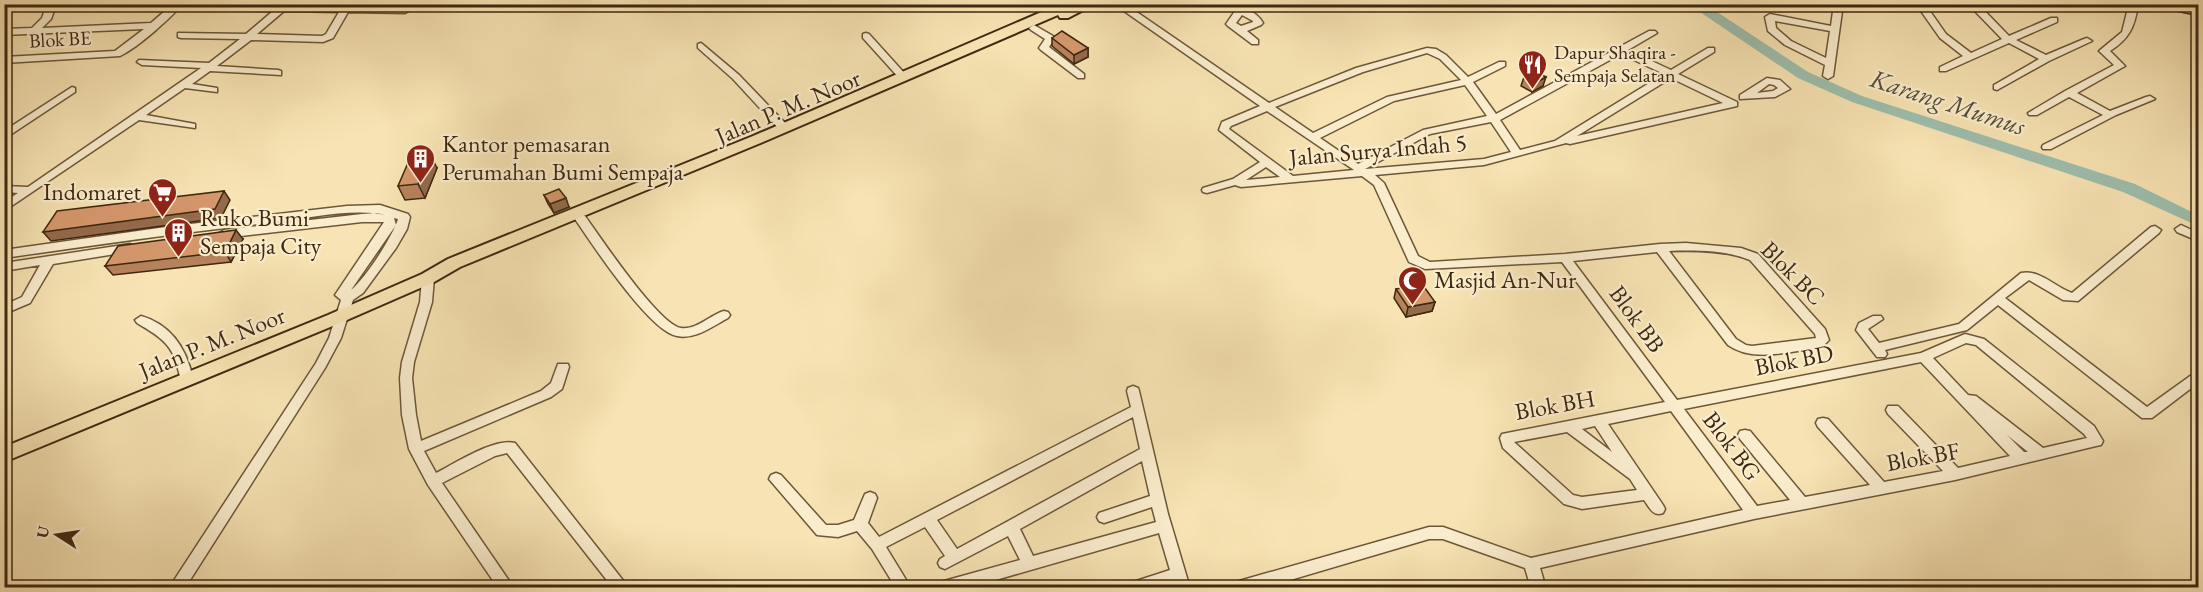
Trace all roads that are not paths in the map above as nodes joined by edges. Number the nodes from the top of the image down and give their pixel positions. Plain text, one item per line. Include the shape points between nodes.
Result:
1 (71, 4) edge
2 (179, 4) edge
3 (1072, 4) edge
4 (1089, 4) edge
5 (1118, 4) edge
6 (1230, 4) edge
7 (1839, 4) edge
8 (1972, 4) edge
9 (2134, 4) edge
10 (2151, 4) edge
11 (2180, 4) edge
12 (53, 5) edge
13 (209, 7) dead end
14 (284, 7) edge
15 (1922, 8) edge
16 (2199, 8) edge
17 (345, 10) junction
18 (405, 10) dead end
19 (1240, 10) junction
20 (2199, 12) edge
21 (2054, 20) dead end
22 (155, 26) junction
23 (1034, 28) junction
24 (1835, 29) junction
25 (1240, 30) junction
26 (34, 31) junction
27 (4, 32) edge
28 (1652, 33) dead end
29 (182, 35) dead end
30 (866, 36) dead end
31 (248, 39) junction
32 (2009, 40) junction
33 (2086, 41) dead end
34 (1255, 42) dead end
35 (701, 46) dead end
36 (1620, 50) junction
37 (1711, 50) dead end
38 (1970, 57) junction
39 (2046, 59) junction
40 (4, 60) edge
41 (142, 62) dead end
42 (1502, 64) dead end
43 (1830, 64) junction
44 (210, 67) junction
45 (1943, 69) dead end
46 (278, 73) dead end
47 (1671, 74) junction
48 (1081, 76) dead end
49 (1828, 76) dead end
50 (908, 77) junction
51 (1466, 82) junction
52 (182, 86) junction
53 (1997, 87) dead end
54 (72, 90) dead end
55 (214, 90) dead end
56 (2068, 93) junction
57 (1743, 97) dead end
58 (2150, 99) dead end
59 (1733, 104) junction
60 (1267, 108) junction
61 (2033, 112) dead end
62 (2110, 114) junction
63 (138, 117) junction
64 (1495, 118) junction
65 (191, 126) dead end
66 (784, 128) junction
67 (4, 136) edge
68 (1312, 138) junction
69 (1559, 143) junction
70 (2047, 147) dead end
71 (1517, 154) junction
72 (1268, 161) junction
73 (1361, 170) junction
74 (1291, 180) junction
75 (1237, 181) junction
76 (4, 189) edge
77 (29, 190) junction
78 (1207, 190) dead end
79 (602, 207) junction
80 (4, 208) edge
81 (395, 217) junction
82 (580, 219) junction
83 (2181, 229) dead end
84 (2155, 230) dead end
85 (2199, 237) edge
86 (1660, 248) junction
87 (4, 254) edge
88 (1564, 258) junction
89 (49, 260) junction
90 (4, 267) edge
91 (432, 276) junction
92 (1998, 299) junction
93 (4, 310) edge
94 (724, 315) dead end
95 (341, 316) junction
96 (141, 320) dead end
97 (1877, 320) dead end
98 (1872, 343) junction
99 (1924, 357) junction
100 (1890, 363) junction
101 (563, 367) dead end
102 (2199, 377) edge
103 (187, 379) junction
104 (1953, 386) junction
105 (1133, 391) dead end
106 (1674, 407) junction
107 (1138, 410) junction
108 (1893, 410) dead end
109 (1598, 420) junction
110 (1823, 423) dead end
111 (1568, 425) junction
112 (1745, 435) dead end
113 (2095, 438) joint
114 (416, 449) junction
115 (1146, 452) junction
116 (4, 454) edge
117 (2042, 455) junction
118 (2022, 459) junction
119 (1955, 474) junction
120 (776, 479) dead end
121 (433, 480) junction
122 (1640, 480) junction
123 (1880, 487) junction
124 (1648, 494) junction
125 (870, 498) dead end
126 (1801, 503) junction
127 (1658, 509) dead end
128 (1161, 510) junction
129 (1754, 513) junction
130 (1104, 517) dead end
131 (928, 519) junction
132 (860, 524) junction
133 (1011, 527) junction
134 (877, 545) junction
135 (1024, 554) junction
136 (1531, 564) junction
137 (1181, 581) edge
138 (902, 583) edge
139 (176, 588) edge
140 (507, 588) edge
141 (622, 588) edge
142 (944, 588) edge
143 (1135, 588) edge
144 (1239, 588) edge
145 (1539, 588) edge

1 - 12 street
2 - 22 street
3 - 50 highway, Jalan P. M. Noor
4 - 23 highway, Jalan P. M. Noor
5 - 60 street, Blok BC
6 - 19 street
7 - 24 street
8 - 32 street
9 - 56 street via 2130,28 2120,42 2104,51 2120,64
10 - 20 main road
11 - 16 main road
12 - 26 street
13 - 14 street
14 - 17 street
14 - 31 street
15 - 38 street via 1949,42
17 - 18 street
17 - 31 street via 327,38
19 - 25 street via 1231,24
19 - 25 street via 1258,23
21 - 32 street
22 - 26 street
22 - 40 street, Blok BE via 117,54
23 - 48 street via 1050,38 1044,48
23 - 50 highway, Jalan P. M. Noor
24 - 43 street
24 - 43 street via 1770,17 1770,29 1788,43
25 - 34 street
26 - 27 street
28 - 36 street
29 - 31 street
30 - 50 street
31 - 44 street
32 - 38 street
32 - 39 street
33 - 39 street
35 - 66 street
36 - 47 street
36 - 64 street
37 - 47 street, Jalan Surya Indah 5
38 - 45 street
39 - 53 street
41 - 44 street
42 - 51 street
43 - 49 street
44 - 46 street
44 - 52 street
47 - 59 street
47 - 69 street, Jalan Surya Indah 5
50 - 66 highway, Jalan P. M. Noor
50 - 79 highway, Jalan P. M. Noor
51 - 60 street via 1441,56 1429,51 1365,66
51 - 64 street
51 - 68 street via 1391,99
52 - 55 street
52 - 63 street
54 - 67 street
56 - 61 street
56 - 62 street
57 - 59 street
58 - 62 street
59 - 69 street, Jalan Surya Indah 5
60 - 68 street, Blok BC
60 - 72 street via 1226,124 1224,130
62 - 70 street
63 - 65 street
63 - 77 street
64 - 71 street
64 - 73 street via 1427,132
66 - 79 highway, Jalan P. M. Noor
68 - 73 street, Blok BC
69 - 71 street, Jalan Surya Indah 5
71 - 73 street, Jalan Surya Indah 5 via 1484,162
72 - 74 street
72 - 75 street, Jalan Surya Indah 5
73 - 74 street, Jalan Surya Indah 5
73 - 88 street, Blok BC via 1384,189 1413,259 1422,265
74 - 75 street, Jalan Surya Indah 5 via 1241,184
75 - 78 street
76 - 77 street
77 - 80 street
79 - 82 highway, Jalan P. M. Noor
79 - 91 highway, Jalan P. M. Noor via 454,263
81 - 87 street via 380,209 347,210
81 - 89 street via 241,232
81 - 95 street via 341,295 348,298
82 - 91 highway, Jalan P. M. Noor
82 - 94 street via 668,328 687,333
83 - 85 street
84 - 92 street via 2074,298 2028,275
86 - 86 street, Blok BC via 1732,342 1752,351 1823,340 1821,332 1754,257 1741,252
86 - 88 street, Blok BC
88 - 106 street, Blok BB
89 - 90 street
89 - 93 street via 26,300
91 - 95 highway, Jalan P. M. Noor
91 - 114 street via 406,378
92 - 98 street via 1963,327
92 - 102 street via 2147,414
95 - 103 highway, Jalan P. M. Noor
95 - 139 street via 321,365
96 - 103 street via 175,343
97 - 98 street via 1862,330
98 - 100 street
99 - 100 street, Blok BD
99 - 104 street
99 - 113 street, Blok BD via 1965,338 1980,342
100 - 106 street, Blok BD
101 - 114 street via 557,386 546,394
103 - 116 highway, Jalan P. M. Noor
104 - 117 street
104 - 118 street
105 - 107 street
106 - 109 street, Blok BH
106 - 129 street, Blok BG
107 - 115 street
107 - 131 street
108 - 119 street
109 - 111 street, Blok BH
109 - 122 street
110 - 123 street
111 - 122 street
111 - 124 street, Blok BH via 1508,435 1506,441 1569,500 1582,503
112 - 126 street
113 - 117 street, Blok BF via 2095,442
114 - 121 street
115 - 128 street
115 - 133 street
117 - 118 street, Blok BF
118 - 119 street, Blok BF
119 - 123 street, Blok BF
120 - 132 street via 822,531
121 - 140 street
121 - 141 street via 492,451 510,447
122 - 124 street
123 - 126 street, Blok BF
124 - 127 street
125 - 132 street
126 - 129 street, Blok BF
128 - 130 street
128 - 135 street
128 - 137 street
129 - 136 street, Blok BF
131 - 133 street via 950,560
131 - 134 street
132 - 134 street
133 - 135 street
134 - 138 street
135 - 142 street
136 - 144 street via 1443,532 1429,533
136 - 145 street
137 - 143 street

